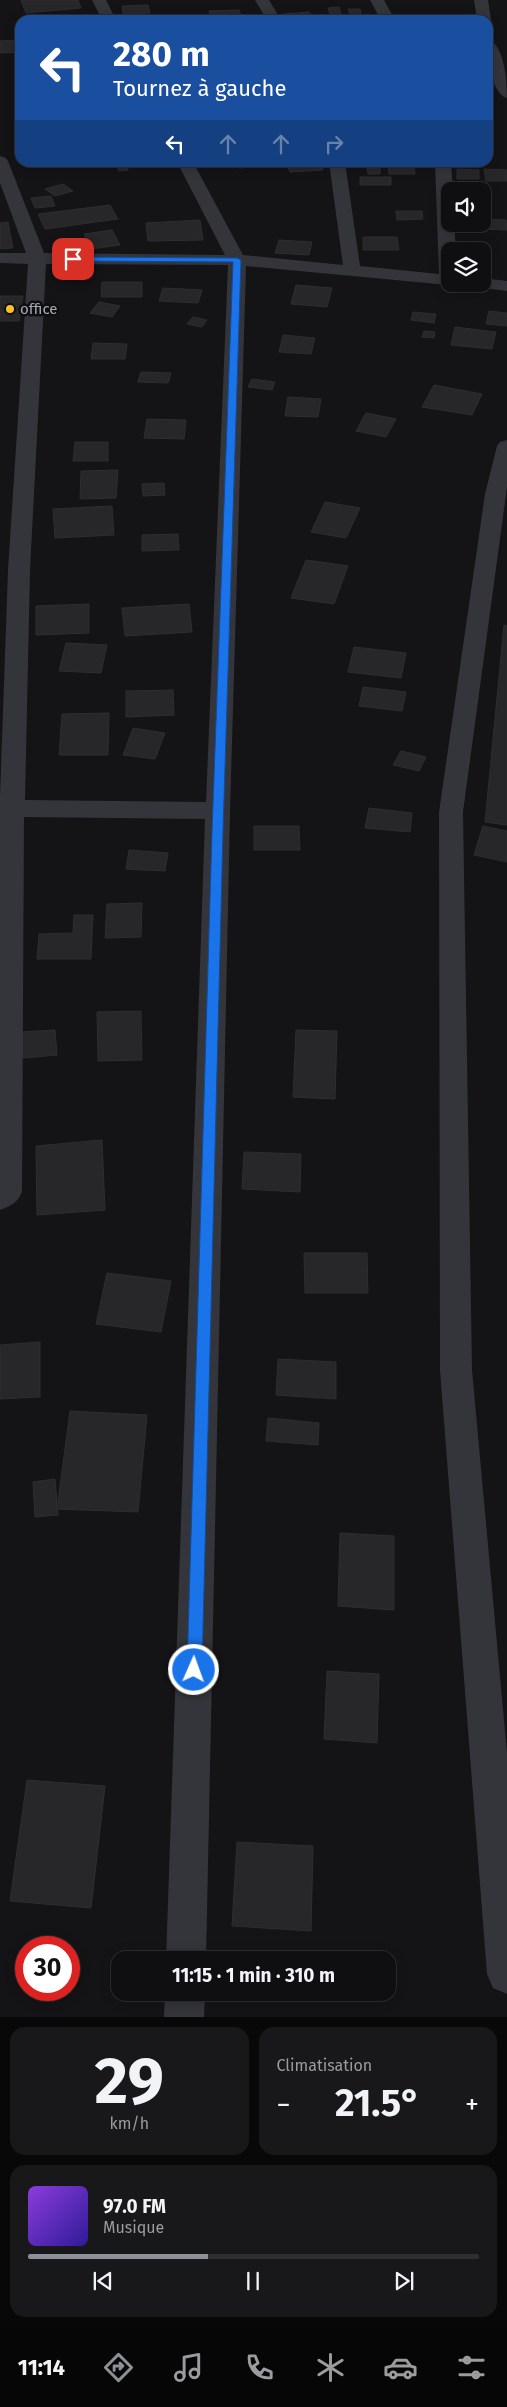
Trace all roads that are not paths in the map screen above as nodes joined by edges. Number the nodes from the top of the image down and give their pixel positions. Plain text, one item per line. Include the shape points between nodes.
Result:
1 (98, 0) edge
2 (262, 0) edge
3 (377, 0) edge
4 (481, 0) edge
5 (106, 15) edge
6 (271, 15) edge
7 (385, 15) edge
8 (483, 15) edge
9 (493, 57) edge
10 (507, 93) edge
11 (0, 161) edge
12 (188, 167) edge
13 (337, 167) edge
14 (443, 167) edge
15 (447, 242) edge
16 (0, 258) edge
17 (37, 259) junction
18 (237, 260) junction
19 (352, 269) junction
20 (441, 279) edge
21 (491, 284) edge
22 (507, 286) edge
23 (507, 446) edge
24 (12, 808) junction
25 (218, 811) junction
26 (0, 1198) edge
27 (186, 1951) edge
28 (507, 1974) edge
29 (185, 2001) edge
30 (184, 2017) edge

1 - 5 street
2 - 6 street
3 - 7 street
4 - 8 street
9 - 10 street
11 - 17 street
12 - 18 street
13 - 19 street
14 - 15 street
16 - 17 street
17 - 18 street
17 - 24 street via 19,570
18 - 19 street
18 - 25 street
19 - 20 street
21 - 22 street
23 - 28 street via 495,494 451,812 456,1370
24 - 25 street
24 - 26 street via 7,1192
25 - 27 street
29 - 30 street

